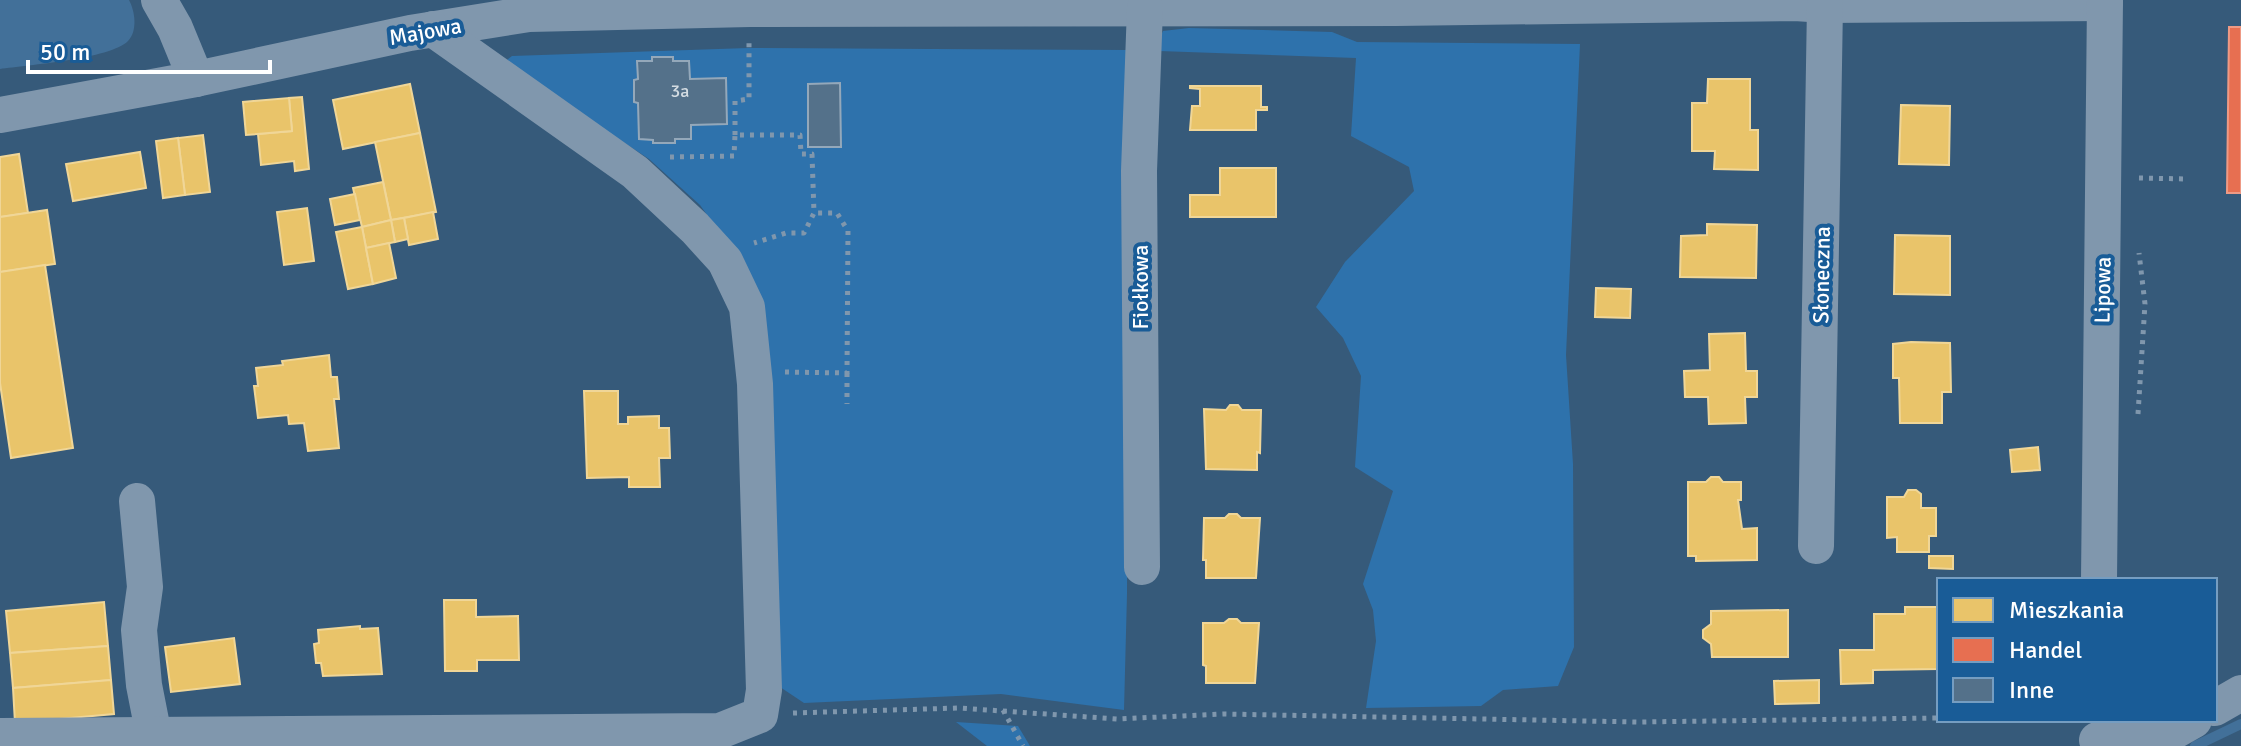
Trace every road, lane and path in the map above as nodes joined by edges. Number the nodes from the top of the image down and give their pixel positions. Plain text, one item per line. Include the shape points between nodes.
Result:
1 (159, 0) edge
2 (2105, 1) edge
3 (1805, 3) edge
4 (1044, 4) edge
5 (1396, 4) edge
6 (1145, 8) junction
7 (750, 9) junction
8 (416, 20) edge
9 (196, 79) junction
10 (0, 115) edge
11 (735, 135) junction
12 (656, 158) dead end
13 (2139, 178) dead end
14 (2189, 179) dead end
15 (814, 213) junction
16 (750, 244) dead end
17 (754, 372) junction
18 (847, 373) junction
19 (847, 404) dead end
20 (137, 501) dead end
21 (1816, 546) dead end
22 (1142, 567) dead end
23 (2099, 578) edge
24 (2241, 693) edge
25 (2217, 707) edge
26 (1003, 710) junction
27 (760, 715) junction
28 (1937, 718) edge
29 (2190, 722) edge
30 (2097, 735) edge
31 (0, 736) edge
32 (154, 736) junction
33 (1023, 746) edge

1 - 9 street
2 - 3 street, Majowa
2 - 23 street, Lipowa
3 - 5 street, Majowa
3 - 21 street, Słoneczna
4 - 6 street, Majowa
4 - 7 street, Majowa
5 - 6 street, Majowa
6 - 22 street, Fiołkowa via 1139,171
7 - 8 street, Majowa
7 - 11 path via 749,99 735,101
8 - 9 street, Majowa
8 - 17 street via 635,172 695,228 725,261 747,307
9 - 10 street, Majowa
11 - 12 path via 734,156
11 - 15 path via 800,135 801,154 812,154
13 - 14 path
15 - 16 path via 804,233
15 - 18 path via 837,213 848,231
17 - 18 path
17 - 27 street via 764,690
18 - 19 path
20 - 32 street via 145,587 139,630
24 - 25 street
26 - 27 path
26 - 28 path via 1117,719 1224,714 1637,722
26 - 33 path
27 - 32 street via 720,731
29 - 30 street via 2173,732
31 - 32 street

